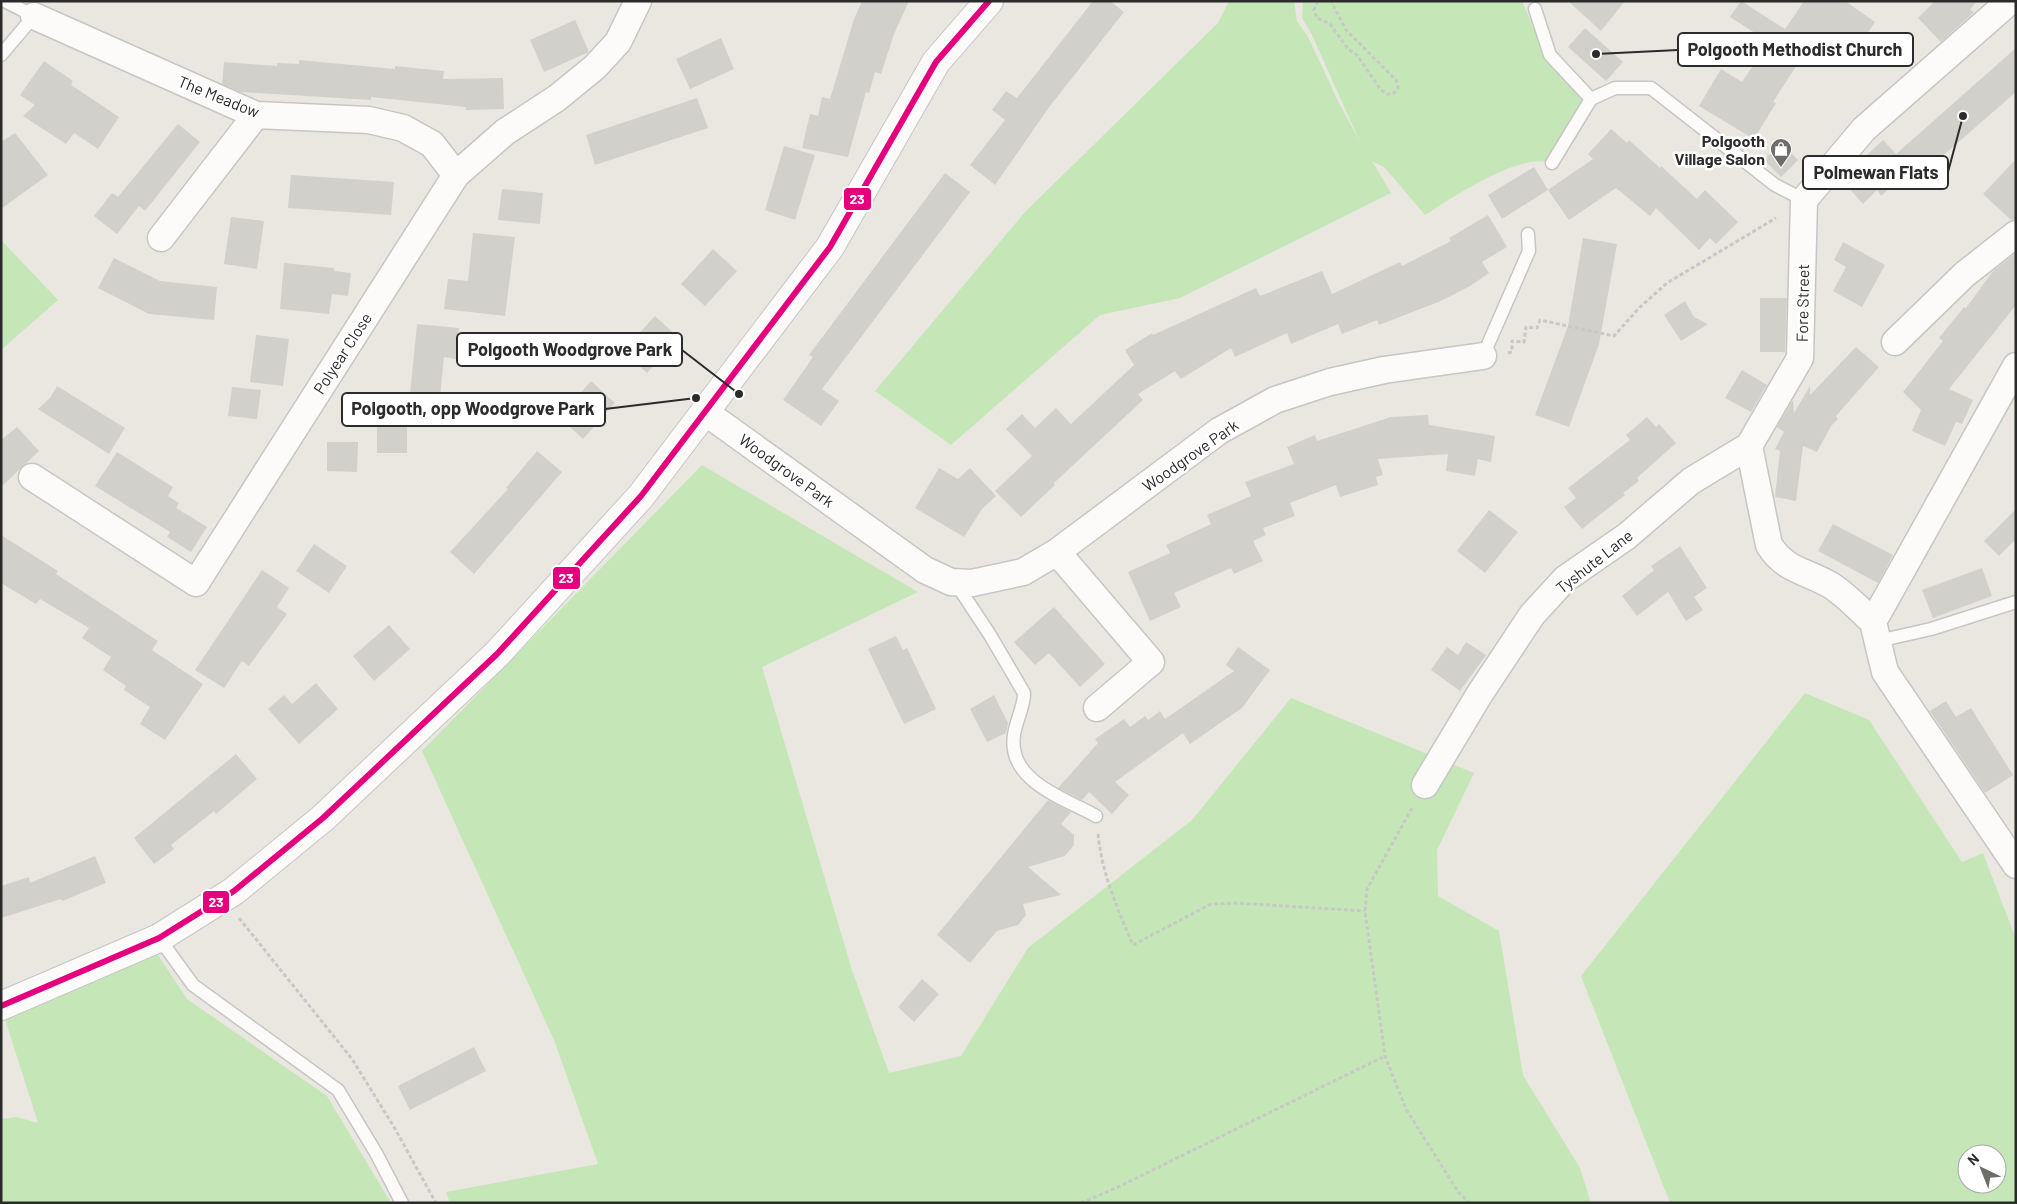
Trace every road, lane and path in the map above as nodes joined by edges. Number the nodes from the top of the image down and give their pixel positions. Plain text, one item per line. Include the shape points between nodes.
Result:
1 (5, 1) edge
2 (638, 1) edge
3 (989, 1) edge
4 (1318, 1) edge
5 (1331, 1) edge
6 (2010, 1) edge
7 (1536, 9) dead end
8 (34, 16) junction
9 (1, 56) edge
10 (1591, 99) junction
11 (256, 115) junction
12 (1552, 164) dead end
13 (456, 175) junction
14 (1804, 200) junction
15 (1528, 234) dead end
16 (2016, 234) edge
17 (161, 238) dead end
18 (1896, 342) dead end
19 (1483, 356) junction
20 (2016, 366) edge
21 (705, 412) junction
22 (1749, 446) junction
23 (32, 477) dead end
24 (1057, 552) junction
25 (955, 582) junction
26 (2016, 602) edge
27 (1876, 631) junction
28 (1098, 708) dead end
29 (1425, 785) joint
30 (1096, 816) joint
31 (2016, 866) edge
32 (223, 898) junction
33 (1365, 911) junction
34 (159, 938) junction
35 (1, 1006) edge
36 (1385, 1056) junction
37 (402, 1203) edge
38 (436, 1203) edge
39 (1081, 1203) edge
40 (1469, 1203) edge

1 - 8 lane
2 - 13 street, Polyear Close via 618,42 594,67 557,98 505,132
3 - 21 street via 936,62 830,247
4 - 5 path via 1314,10 1317,18 1330,24 1380,89 1393,94 1398,88 1396,80 1346,30
6 - 14 street via 1864,129
7 - 10 lane via 1550,55
8 - 9 lane
8 - 11 street, The Meadow
10 - 12 lane
10 - 14 lane via 1615,88 1651,88 1776,185
11 - 13 street, The Meadow via 370,120 403,128 432,144
11 - 17 street
13 - 23 street, Polyear Close via 196,583
14 - 19 path via 1738,243 1667,283 1614,336 1540,320 1537,328 1526,327 1524,342 1512,341 1512,352
14 - 22 street, Fore Street via 1800,358
15 - 19 lane via 1528,251
16 - 18 street via 1966,274
19 - 24 street, Woodgrove Park via 1384,370 1330,382 1275,400 1219,431
20 - 27 street
21 - 25 street, Woodgrove Park via 925,570
21 - 32 street via 641,496 497,654 323,818
22 - 27 street via 1769,544 1777,557 1797,571 1832,586
22 - 29 street, Tyshute Lane via 1691,481 1627,536 1565,579 1532,615
24 - 25 street, Woodgrove Park via 1023,572 972,583
24 - 28 street via 1151,662
25 - 30 lane via 1024,693 1014,734 1017,760 1023,770 1034,782
26 - 27 lane via 1931,629
27 - 31 street via 1885,672
29 - 33 path via 1367,889
30 - 33 path via 1100,858 1133,945 1211,904
32 - 34 street
32 - 38 path via 352,1059
33 - 36 path
34 - 35 street
34 - 37 lane via 193,985 338,1090
36 - 39 path
36 - 40 path via 1406,1109 1458,1192

